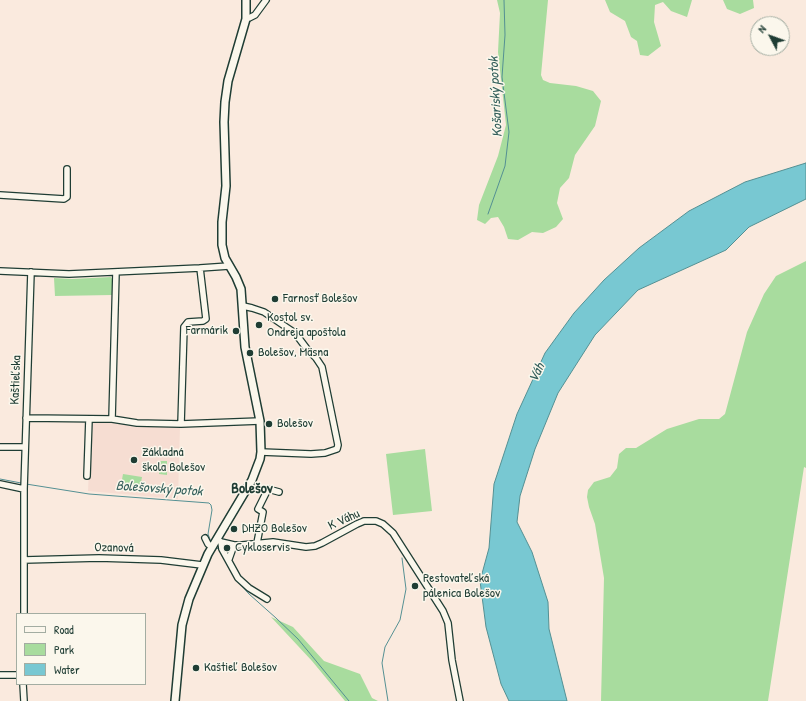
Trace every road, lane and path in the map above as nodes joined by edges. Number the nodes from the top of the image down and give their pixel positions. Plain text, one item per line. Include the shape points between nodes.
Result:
1 (246, 0) edge
2 (266, 0) edge
3 (246, 19) junction
4 (67, 169) dead end
5 (0, 195) edge
6 (229, 266) junction
7 (200, 268) junction
8 (0, 271) edge
9 (31, 272) junction
10 (116, 272) junction
11 (243, 306) junction
12 (26, 418) junction
13 (89, 419) junction
14 (112, 419) junction
15 (260, 421) junction
16 (181, 424) junction
17 (0, 447) edge
18 (25, 447) junction
19 (261, 452) junction
20 (86, 476) dead end
21 (0, 484) edge
22 (24, 485) junction
23 (279, 492) dead end
24 (205, 538) dead end
25 (216, 543) junction
26 (257, 543) junction
27 (234, 545) junction
28 (24, 560) junction
29 (229, 560) junction
30 (202, 565) junction
31 (267, 599) dead end
32 (24, 613) edge
33 (0, 675) edge
34 (16, 675) edge
35 (24, 685) edge
36 (24, 701) edge
37 (175, 701) edge
38 (460, 701) edge

1 - 3 main road
2 - 3 street via 255,15
3 - 6 main road via 228,81 224,112 226,175 222,245
4 - 5 street via 67,197 64,199
6 - 7 street
6 - 11 main road via 239,283
7 - 10 street
7 - 16 street via 206,319 203,322 188,322 184,327
8 - 9 street
9 - 10 street
9 - 12 street, Kaštieľska
10 - 14 street
11 - 15 main road via 245,347
11 - 19 street via 264,312 295,333 316,358 322,367 338,444 337,449 324,453
12 - 13 street
12 - 18 street, Kaštieľska
13 - 14 street
13 - 20 street
14 - 16 street via 137,423
15 - 16 street
15 - 19 main road
17 - 18 street
18 - 22 street, Kaštieľska
19 - 25 main road via 252,482
21 - 22 street
22 - 28 street
23 - 26 street via 268,489 258,509 263,512
24 - 25 street via 208,544
25 - 27 street, K Váhu
25 - 29 street
25 - 30 main road
26 - 27 street, K Váhu
26 - 38 street, K Váhu via 277,542 315,546 370,520 383,524 394,532 446,617
27 - 29 street
28 - 30 street, Ozanová via 138,559
28 - 32 street
29 - 31 street via 238,578
30 - 37 main road via 182,625
33 - 34 street
35 - 36 street

